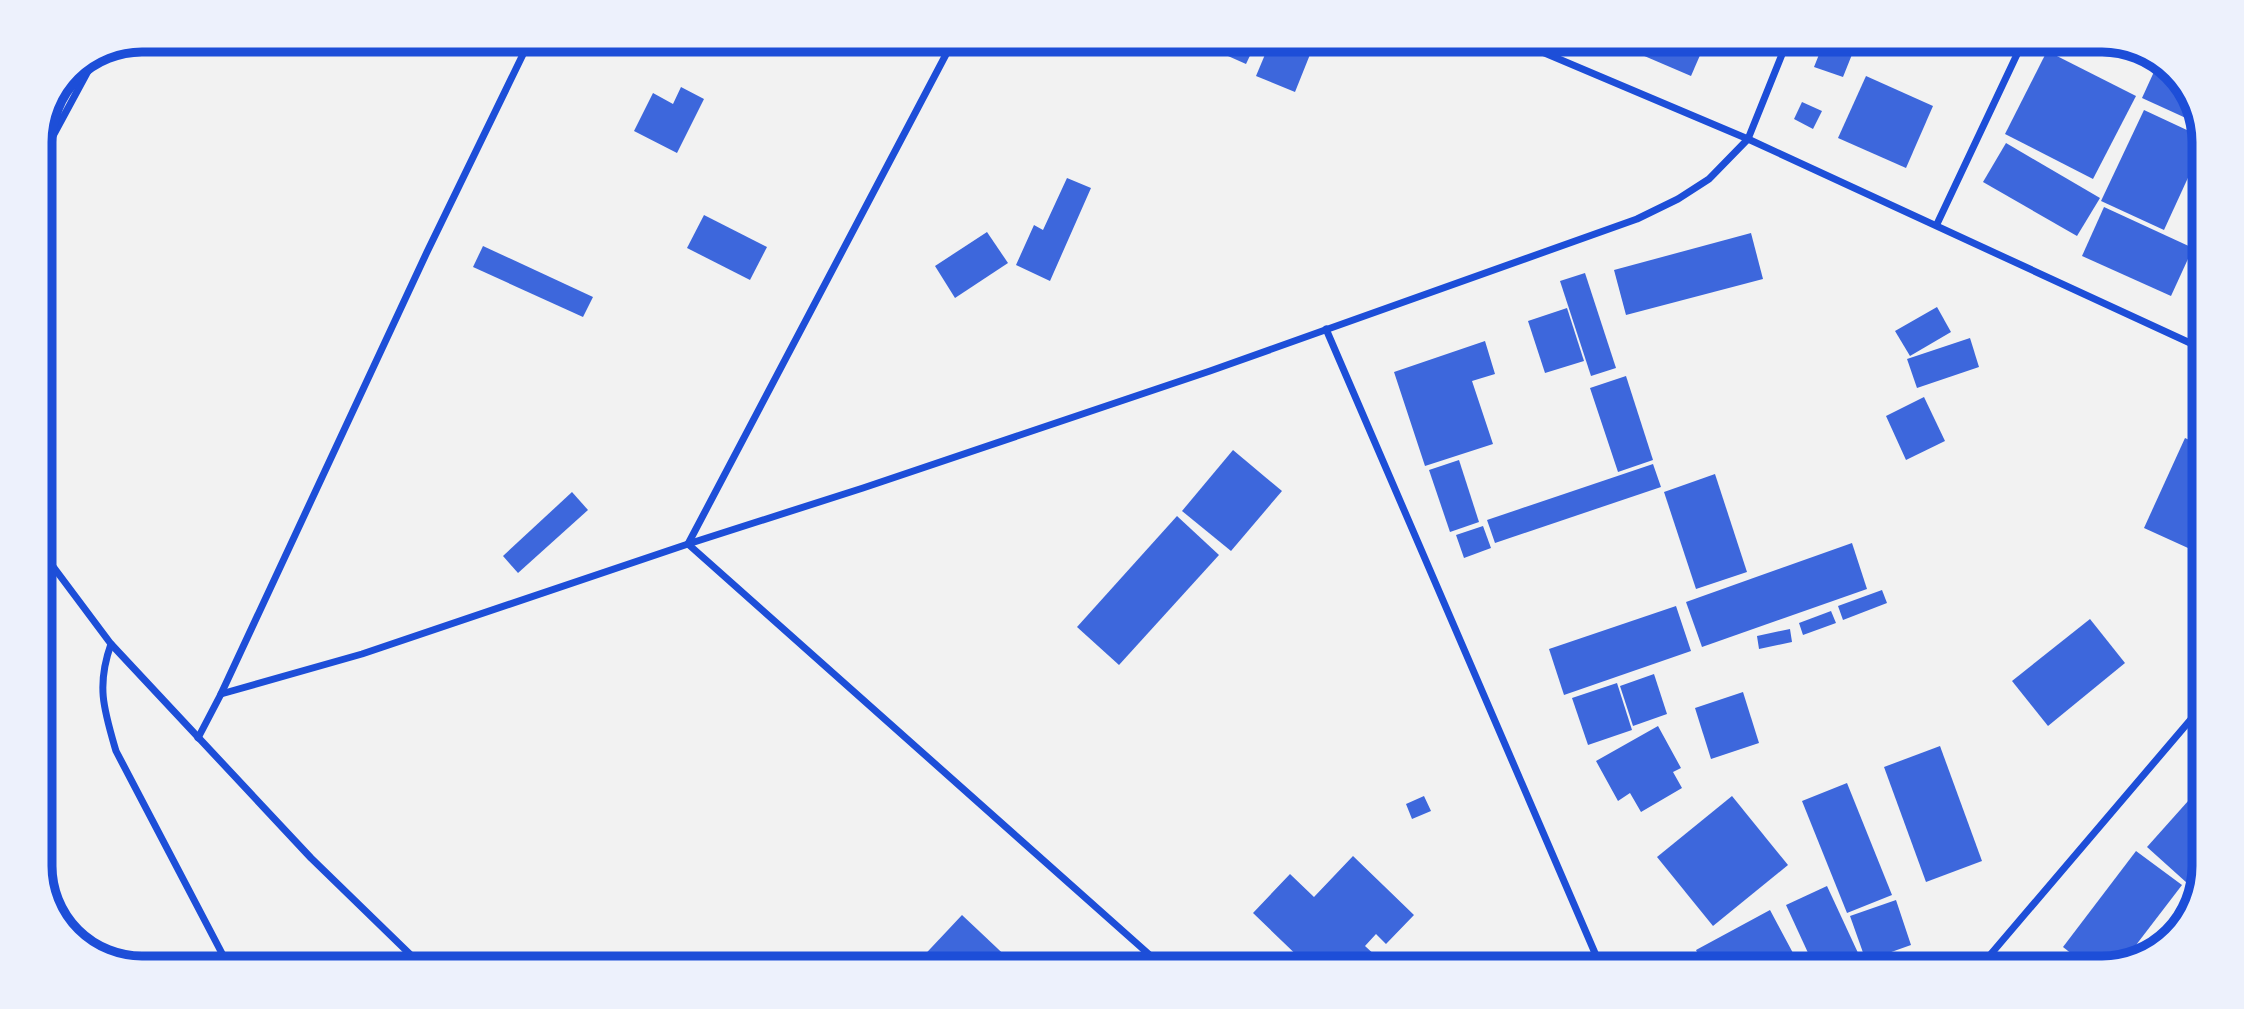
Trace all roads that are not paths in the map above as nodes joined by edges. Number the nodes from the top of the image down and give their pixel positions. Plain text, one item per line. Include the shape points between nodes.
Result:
1 (524, 52) edge
2 (947, 52) edge
3 (1542, 52) edge
4 (1783, 52) edge
5 (2018, 52) edge
6 (87, 73) edge
7 (53, 135) edge
8 (1748, 139) junction
9 (1937, 224) junction
10 (1326, 329) junction
11 (2191, 343) edge
12 (688, 544) junction
13 (53, 566) edge
14 (111, 644) junction
15 (221, 694) junction
16 (2192, 718) edge
17 (198, 738) junction
18 (223, 956) edge
19 (412, 956) edge
20 (1151, 956) edge
21 (1596, 956) edge
22 (1989, 956) edge

1 - 15 street
2 - 12 street
3 - 8 street
4 - 8 street
5 - 9 street
6 - 7 street
8 - 9 street
8 - 10 street via 1709,179 1637,219
9 - 11 street
10 - 12 street
10 - 21 street
12 - 15 street via 362,654
12 - 20 street
13 - 14 street
14 - 17 street
14 - 18 street via 102,668 103,695 116,751
15 - 17 street
16 - 22 street
17 - 19 street

